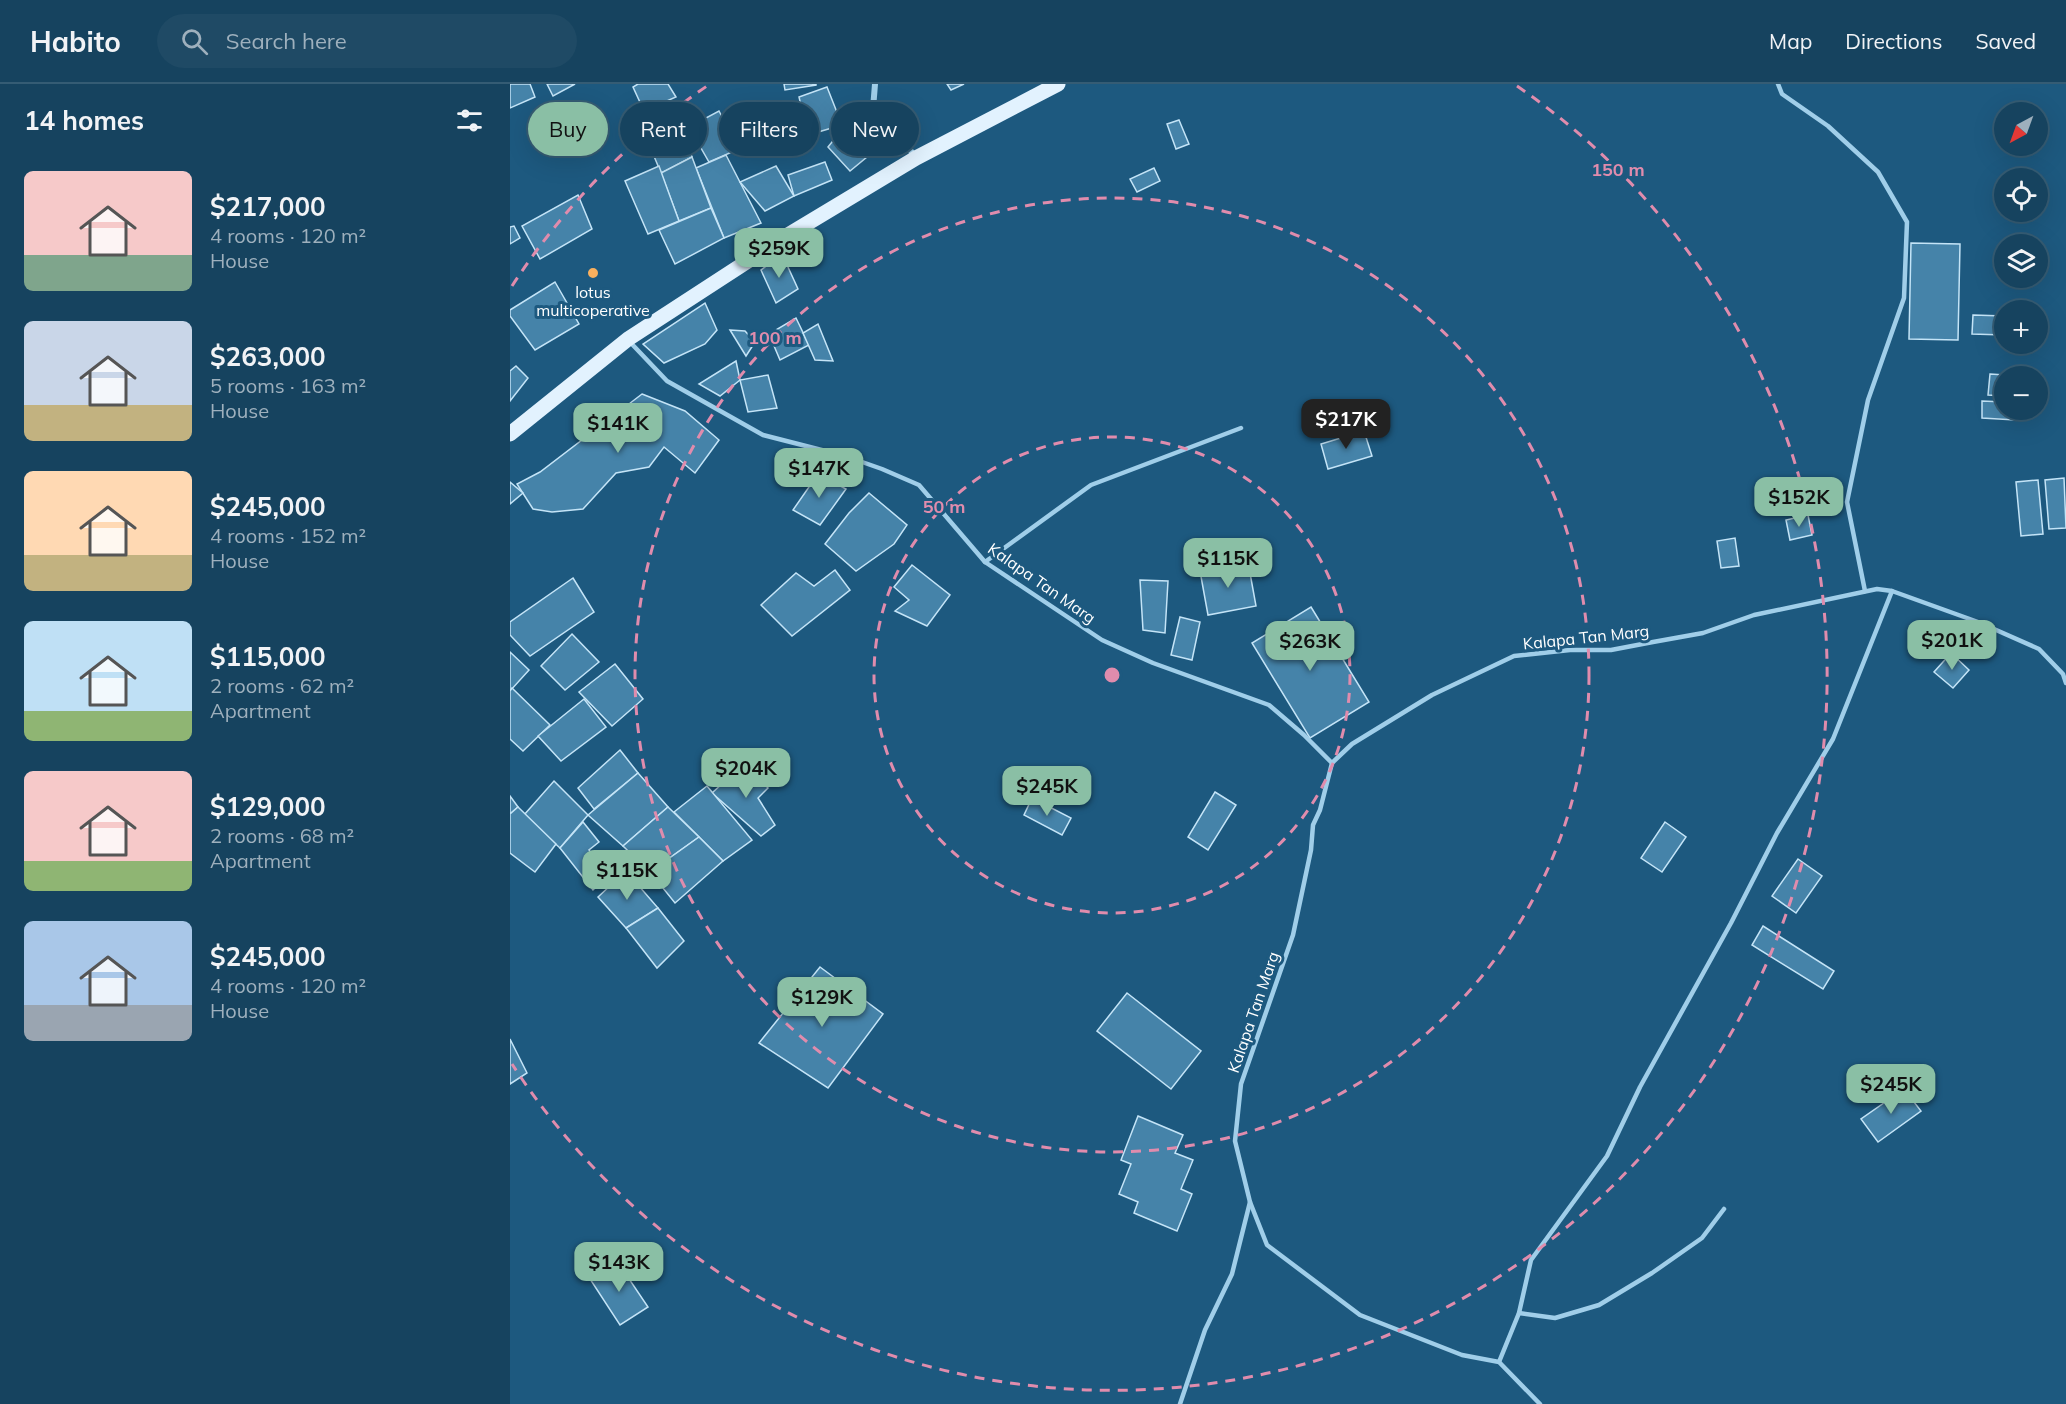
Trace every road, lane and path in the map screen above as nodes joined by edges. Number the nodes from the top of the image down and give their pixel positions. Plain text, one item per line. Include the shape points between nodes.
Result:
1 (874, 84) edge
2 (1058, 84) edge
3 (1778, 84) edge
4 (916, 158) junction
5 (628, 339) junction
6 (1241, 428) dead end
7 (510, 434) edge
8 (985, 562) junction
9 (1866, 591) junction
10 (1892, 591) junction
11 (2066, 683) edge
12 (1332, 763) junction
13 (1250, 1202) junction
14 (1724, 1209) dead end
15 (1519, 1313) junction
16 (1499, 1362) junction
17 (1180, 1404) edge
18 (1540, 1404) edge

1 - 4 street via 873,109
2 - 4 main road
3 - 9 lane via 1782,94 1828,126 1878,172 1907,222 1905,298 1868,400 1847,502
4 - 5 main road
5 - 7 main road
5 - 8 lane, Kalapa Tan Marg via 667,381 763,435 854,459 919,485
6 - 8 lane via 1091,485
8 - 12 lane, Kalapa Tan Marg via 1102,640 1269,705
9 - 10 lane, Kalapa Tan Marg
9 - 12 lane, Kalapa Tan Marg via 1754,615 1703,633 1611,650 1514,656 1431,695 1352,744
10 - 11 lane, Kalapa Tan Marg via 2039,649 2063,674
10 - 15 lane via 1833,739 1777,833 1607,1156 1531,1260
12 - 13 lane, Kalapa Tan Marg via 1313,825 1293,935 1241,1084 1235,1140
13 - 16 lane via 1267,1245 1360,1315 1462,1355
13 - 17 lane, Kalapa Tan Marg via 1232,1274 1205,1330
14 - 15 lane via 1702,1238 1599,1305 1555,1318
15 - 16 lane
16 - 18 lane

